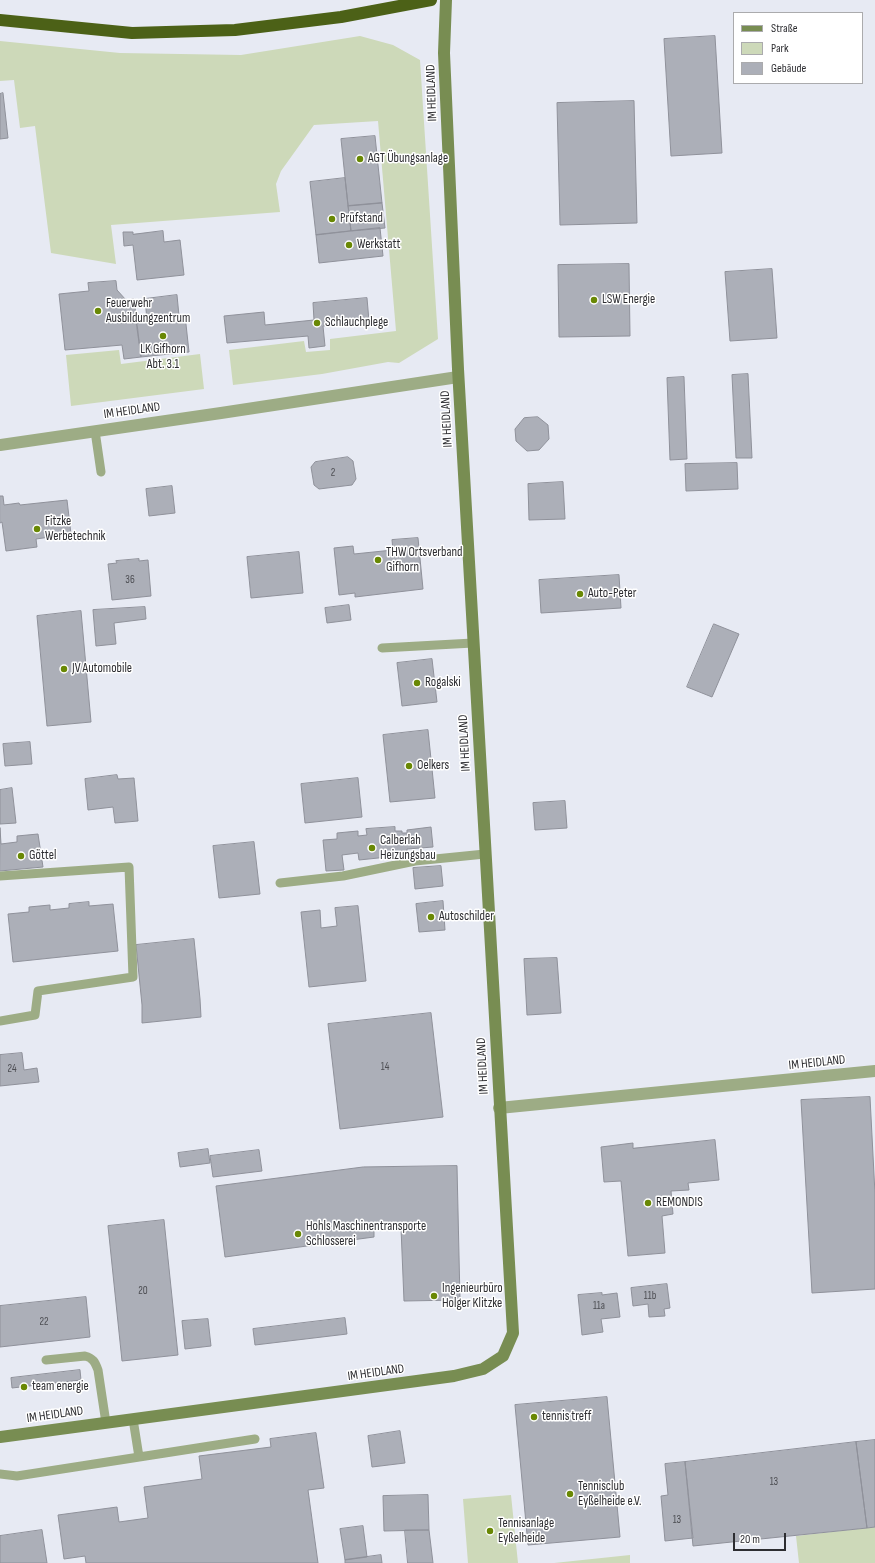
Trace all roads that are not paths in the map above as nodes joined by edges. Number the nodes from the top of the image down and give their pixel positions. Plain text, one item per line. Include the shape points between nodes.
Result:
1 (431, 0) edge
2 (446, 0) edge
3 (0, 20) edge
4 (458, 376) junction
5 (95, 431) junction
6 (0, 444) edge
7 (102, 472) dead end
8 (473, 643) junction
9 (382, 648) dead end
10 (485, 854) junction
11 (0, 876) edge
12 (280, 883) dead end
13 (0, 1021) edge
14 (875, 1071) edge
15 (500, 1108) junction
16 (46, 1360) dead end
17 (133, 1419) junction
18 (106, 1423) junction
19 (0, 1437) edge
20 (255, 1439) dead end
21 (139, 1457) junction
22 (0, 1474) edge

1 - 3 highway via 341,17 235,30 132,33
2 - 4 street, IM HEIDLAND via 444,53
4 - 5 street, IM HEIDLAND
4 - 8 street, IM HEIDLAND
5 - 6 street, IM HEIDLAND
5 - 7 lane
8 - 9 lane
8 - 10 street, IM HEIDLAND
10 - 12 lane via 415,861 343,876
10 - 15 street, IM HEIDLAND
11 - 13 lane via 130,867 133,977 38,991 35,1015
14 - 15 street, IM HEIDLAND
15 - 17 street, IM HEIDLAND via 513,1333 503,1356 484,1369 454,1376
16 - 18 lane via 85,1356 95,1362
17 - 18 street, IM HEIDLAND
17 - 21 lane
18 - 19 street, IM HEIDLAND
20 - 21 lane
21 - 22 lane via 17,1476

